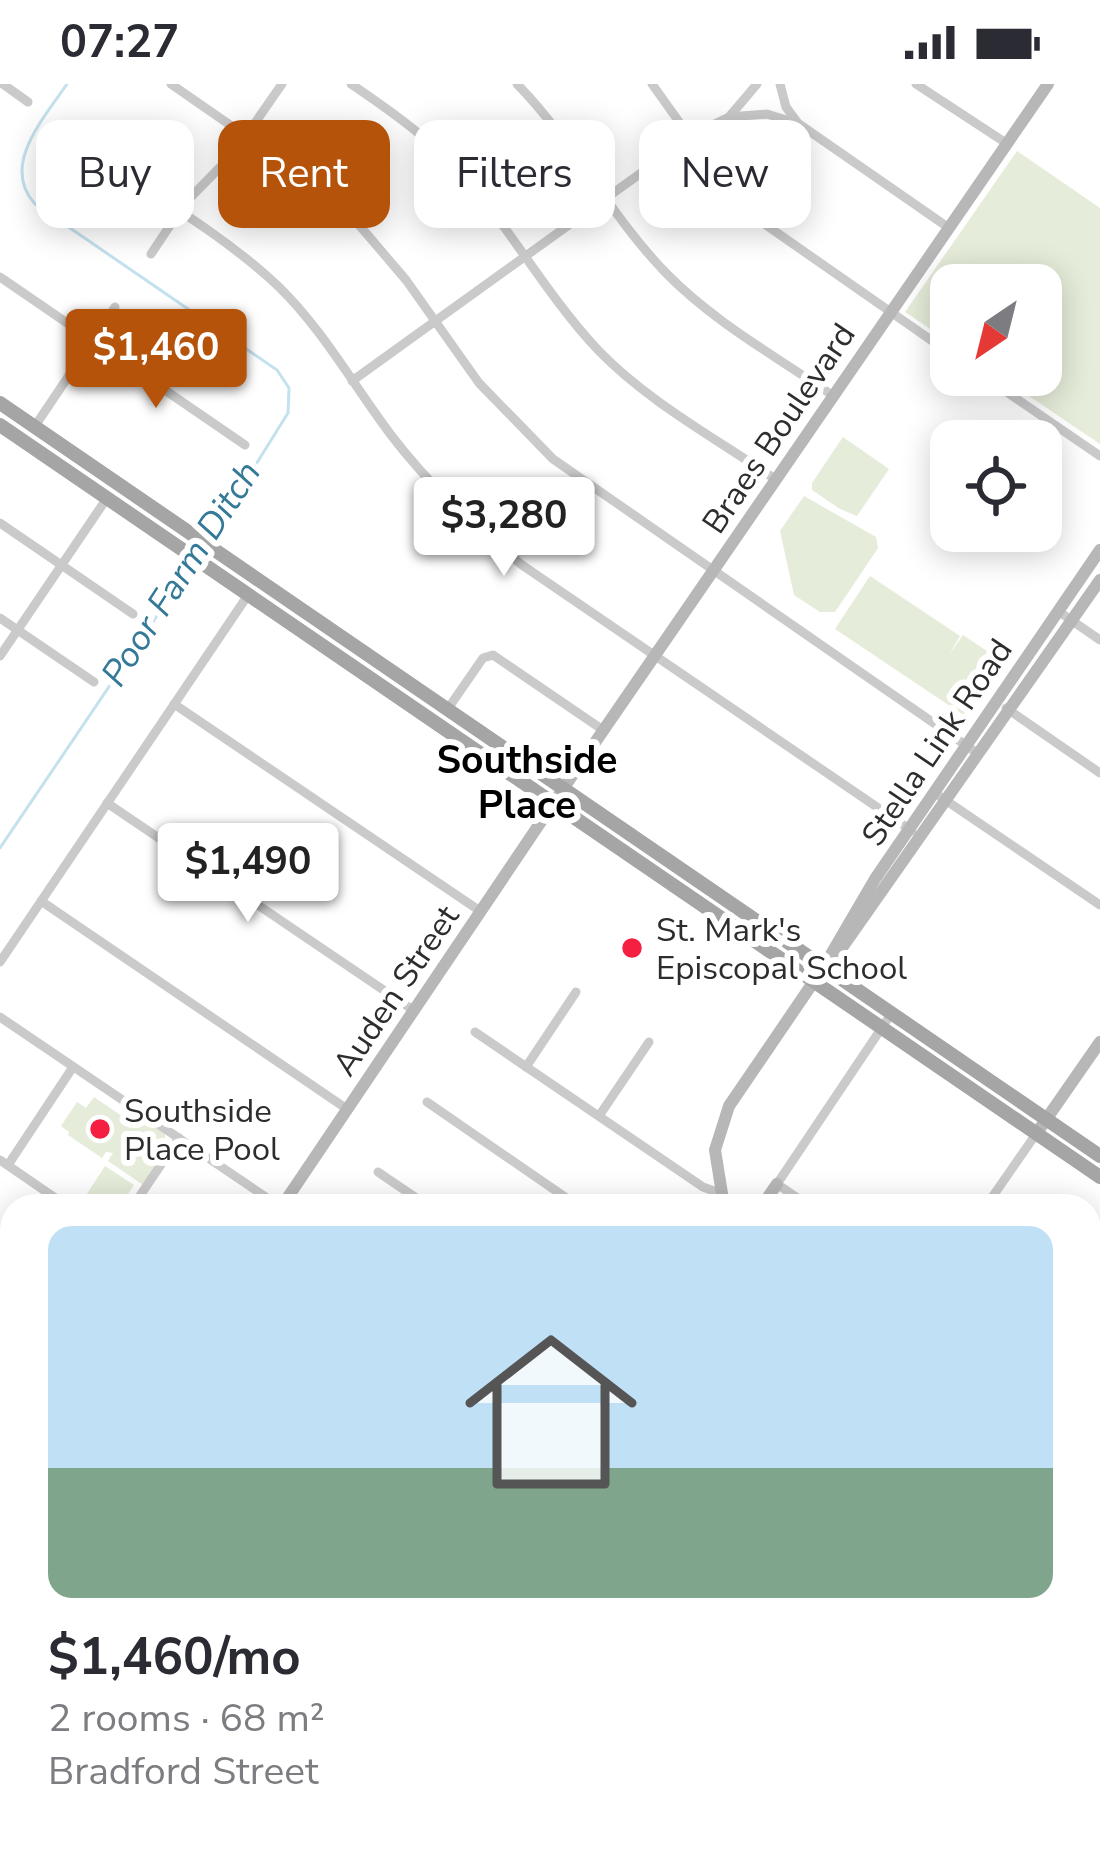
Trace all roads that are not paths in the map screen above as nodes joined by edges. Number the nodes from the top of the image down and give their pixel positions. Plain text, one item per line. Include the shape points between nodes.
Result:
1 (3, 84) edge
2 (170, 84) edge
3 (282, 84) edge
4 (351, 84) edge
5 (517, 84) edge
6 (652, 84) edge
7 (757, 84) edge
8 (780, 84) edge
9 (916, 84) edge
10 (1048, 84) edge
11 (28, 102) dead end
12 (729, 117) junction
13 (223, 120) edge
14 (257, 120) edge
15 (548, 120) edge
16 (677, 120) edge
17 (723, 120) edge
18 (786, 120) edge
19 (796, 120) edge
20 (811, 132) edge
21 (1006, 143) junction
22 (218, 168) edge
23 (194, 195) edge
24 (615, 207) edge
25 (194, 224) edge
26 (168, 228) edge
27 (362, 228) edge
28 (566, 228) edge
29 (771, 228) edge
30 (949, 228) junction
31 (151, 254) dead end
32 (526, 258) junction
33 (0, 277) edge
34 (116, 307) dead end
35 (890, 312) junction
36 (435, 321) junction
37 (930, 339) edge
38 (92, 341) junction
39 (352, 381) junction
40 (832, 395) junction
41 (1013, 396) edge
42 (0, 403) edge
43 (34, 426) junction
44 (4, 433) edge
45 (244, 445) dead end
46 (1100, 456) edge
47 (111, 479) junction
48 (776, 479) junction
49 (107, 498) junction
50 (0, 523) edge
51 (1099, 555) edge
52 (62, 565) junction
53 (713, 571) junction
54 (1086, 571) junction
55 (259, 580) junction
56 (1100, 580) edge
57 (248, 595) junction
58 (1058, 611) junction
59 (133, 614) dead end
60 (0, 619) edge
61 (1072, 621) junction
62 (17, 630) junction
63 (334, 632) junction
64 (1100, 640) edge
65 (323, 647) junction
66 (656, 655) junction
67 (0, 656) edge
68 (94, 682) dead end
69 (423, 693) junction
70 (996, 701) junction
71 (173, 704) junction
72 (413, 708) junction
73 (447, 710) junction
74 (1011, 712) junction
75 (603, 730) junction
76 (972, 750) junction
77 (1100, 773) edge
78 (563, 789) junction
79 (940, 796) junction
80 (107, 803) junction
81 (553, 803) junction
82 (914, 833) junction
83 (658, 865) junction
84 (41, 901) junction
85 (1100, 905) edge
86 (480, 911) junction
87 (0, 962) edge
88 (818, 974) junction
89 (576, 992) dead end
90 (413, 1010) junction
91 (0, 1017) edge
92 (886, 1021) junction
93 (475, 1032) dead end
94 (650, 1042) dead end
95 (1100, 1042) edge
96 (526, 1066) junction
97 (74, 1067) junction
98 (427, 1102) dead end
99 (347, 1109) junction
100 (598, 1116) junction
101 (1046, 1120) junction
102 (1036, 1134) junction
103 (179, 1138) junction
104 (1100, 1156) edge
105 (4, 1163) edge
106 (378, 1172) dead end
107 (1100, 1177) edge
108 (776, 1184) junction
109 (559, 1193) edge
110 (50, 1194) edge
111 (141, 1194) edge
112 (262, 1194) edge
113 (288, 1194) edge
114 (410, 1194) edge
115 (714, 1194) edge
116 (722, 1194) edge
117 (770, 1194) edge
118 (791, 1194) edge
119 (994, 1194) edge

1 - 11 street
2 - 13 street
3 - 14 street
4 - 32 street via 446,157
5 - 15 street
6 - 16 street
7 - 12 street
8 - 19 street
9 - 21 street
10 - 21 street, Braes Boulevard
12 - 17 street
12 - 18 street
20 - 30 street
21 - 30 street, Braes Boulevard
22 - 23 street
24 - 40 street via 704,307
25 - 39 street via 281,289
26 - 31 street
27 - 36 street
28 - 32 street
29 - 35 street
30 - 35 street, Braes Boulevard
32 - 36 street
32 - 48 street via 603,355
33 - 38 street
34 - 38 street
35 - 37 street
35 - 40 street, Braes Boulevard
36 - 39 street
36 - 53 street via 491,397 553,459
38 - 43 street
38 - 45 street
39 - 66 street via 469,522
40 - 48 street, Braes Boulevard
41 - 46 street
42 - 43 main road
43 - 44 main road
43 - 47 main road
44 - 49 main road
47 - 49 main road
47 - 55 main road
48 - 53 street, Braes Boulevard
49 - 52 street
49 - 57 main road
50 - 52 street
51 - 54 street, Stella Link Road
52 - 59 street
52 - 62 street
53 - 66 street, Braes Boulevard
53 - 76 street
54 - 56 street
54 - 58 street, Stella Link Road
55 - 57 main road
55 - 63 main road
56 - 61 street, Stella Link Road
57 - 65 main road
57 - 71 street
58 - 61 street
58 - 70 street, Stella Link Road
60 - 62 street
61 - 64 street
61 - 74 street, Stella Link Road
62 - 67 street
62 - 68 street
63 - 65 main road
63 - 69 main road
65 - 72 main road
66 - 75 street, Braes Boulevard
66 - 82 street
69 - 72 main road
69 - 73 main road
70 - 74 street
70 - 76 street, Stella Link Road
71 - 80 street
71 - 86 street
72 - 81 main road
73 - 75 street via 493,655
73 - 78 main road
74 - 76 street, Stella Link Road
74 - 77 street
75 - 78 street, Braes Boulevard
76 - 79 street, Stella Link Road
78 - 81 street, Braes Boulevard
78 - 83 main road
79 - 82 street, Stella Link Road
79 - 85 street
80 - 84 street
80 - 90 street
81 - 83 main road
81 - 86 street, Auden Street
82 - 88 street, Stella Link Road
83 - 88 main road
84 - 87 street
84 - 99 street
86 - 90 street, Auden Street
88 - 92 main road
88 - 116 street, Stella Link Road via 723,1118 715,1150
89 - 96 street
90 - 99 street, Auden Street
91 - 97 street
92 - 101 main road
92 - 102 main road
92 - 108 street
93 - 96 street
94 - 100 street
95 - 101 street
96 - 100 street
97 - 103 street
97 - 105 street
98 - 109 street
99 - 113 street, Auden Street
100 - 115 street
101 - 102 street
101 - 104 main road
102 - 107 main road
102 - 119 street
103 - 111 street
103 - 112 street
105 - 110 street
106 - 114 street
108 - 117 street
108 - 118 street

